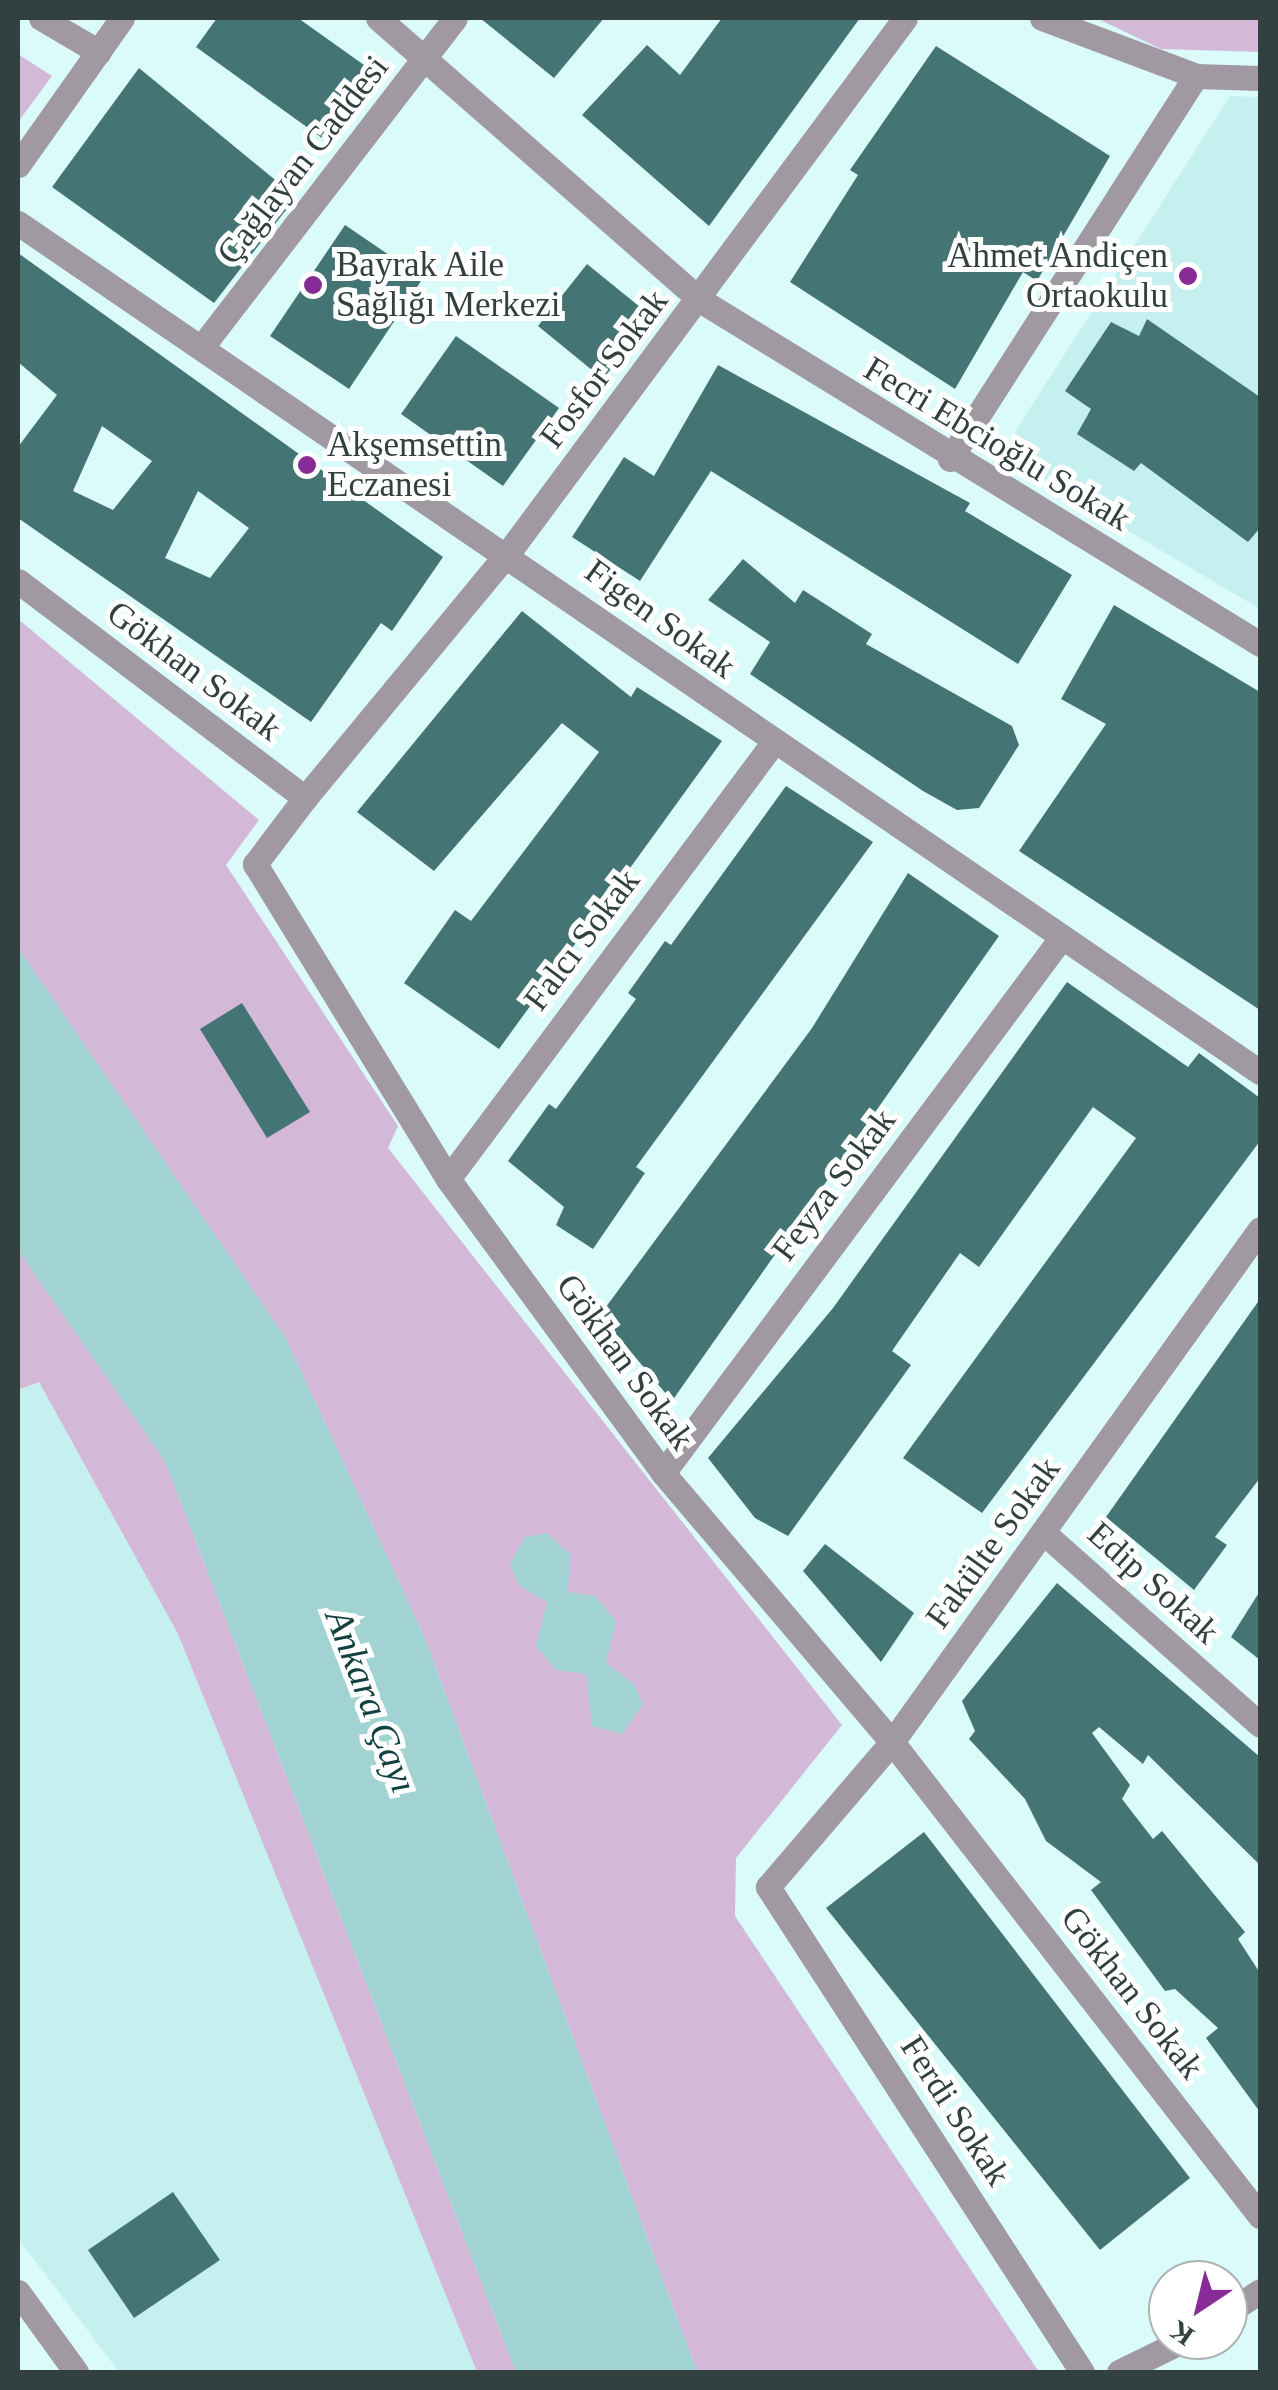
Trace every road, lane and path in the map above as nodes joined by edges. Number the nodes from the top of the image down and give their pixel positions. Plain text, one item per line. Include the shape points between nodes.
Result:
1 (41, 18) edge
2 (122, 18) edge
3 (378, 18) edge
4 (454, 18) edge
5 (904, 18) edge
6 (1042, 18) edge
7 (98, 52) junction
8 (421, 65) junction
9 (1196, 76) junction
10 (1260, 78) edge
11 (18, 166) edge
12 (18, 223) edge
13 (700, 300) junction
14 (204, 344) junction
15 (950, 459) junction
16 (508, 553) junction
17 (18, 581) edge
18 (1260, 644) edge
19 (773, 743) junction
20 (306, 798) junction
21 (1061, 938) junction
22 (1260, 1072) edge
23 (448, 1179) junction
24 (1260, 1229) edge
25 (663, 1474) junction
26 (1044, 1532) junction
27 (1260, 1725) edge
28 (892, 1742) junction
29 (768, 1888) joint
30 (1260, 2216) edge
31 (18, 2292) edge
32 (1148, 2358) edge
33 (76, 2372) edge
34 (1082, 2372) edge
35 (1119, 2372) edge

1 - 7 street
2 - 7 street
3 - 8 street, Fecri Ebcioğlu Sokak
4 - 8 street, Çağlayan Caddesi
5 - 13 street, Fosfor Sokak
6 - 9 street
7 - 11 street
8 - 13 street, Fecri Ebcioğlu Sokak
8 - 14 street, Çağlayan Caddesi
9 - 10 street
9 - 15 street
12 - 14 street, Figen Sokak
13 - 15 street, Fecri Ebcioğlu Sokak
13 - 16 street, Fosfor Sokak
14 - 16 street, Figen Sokak
15 - 18 street, Fecri Ebcioğlu Sokak
16 - 19 street, Figen Sokak
16 - 20 street, Fosfor Sokak
17 - 20 street, Gökhan Sokak
19 - 21 street, Figen Sokak
19 - 23 street, Falcı Sokak
20 - 23 street, Gökhan Sokak via 255,864
21 - 22 street, Figen Sokak
21 - 25 street, Feyza Sokak
23 - 25 street, Gökhan Sokak
24 - 26 street, Fakülte Sokak
25 - 28 street, Gökhan Sokak
26 - 27 street, Edip Sokak
26 - 28 street, Fakülte Sokak
28 - 29 street, Fakülte Sokak
28 - 30 street, Gökhan Sokak
29 - 34 street, Ferdi Sokak
31 - 33 street
32 - 35 street

